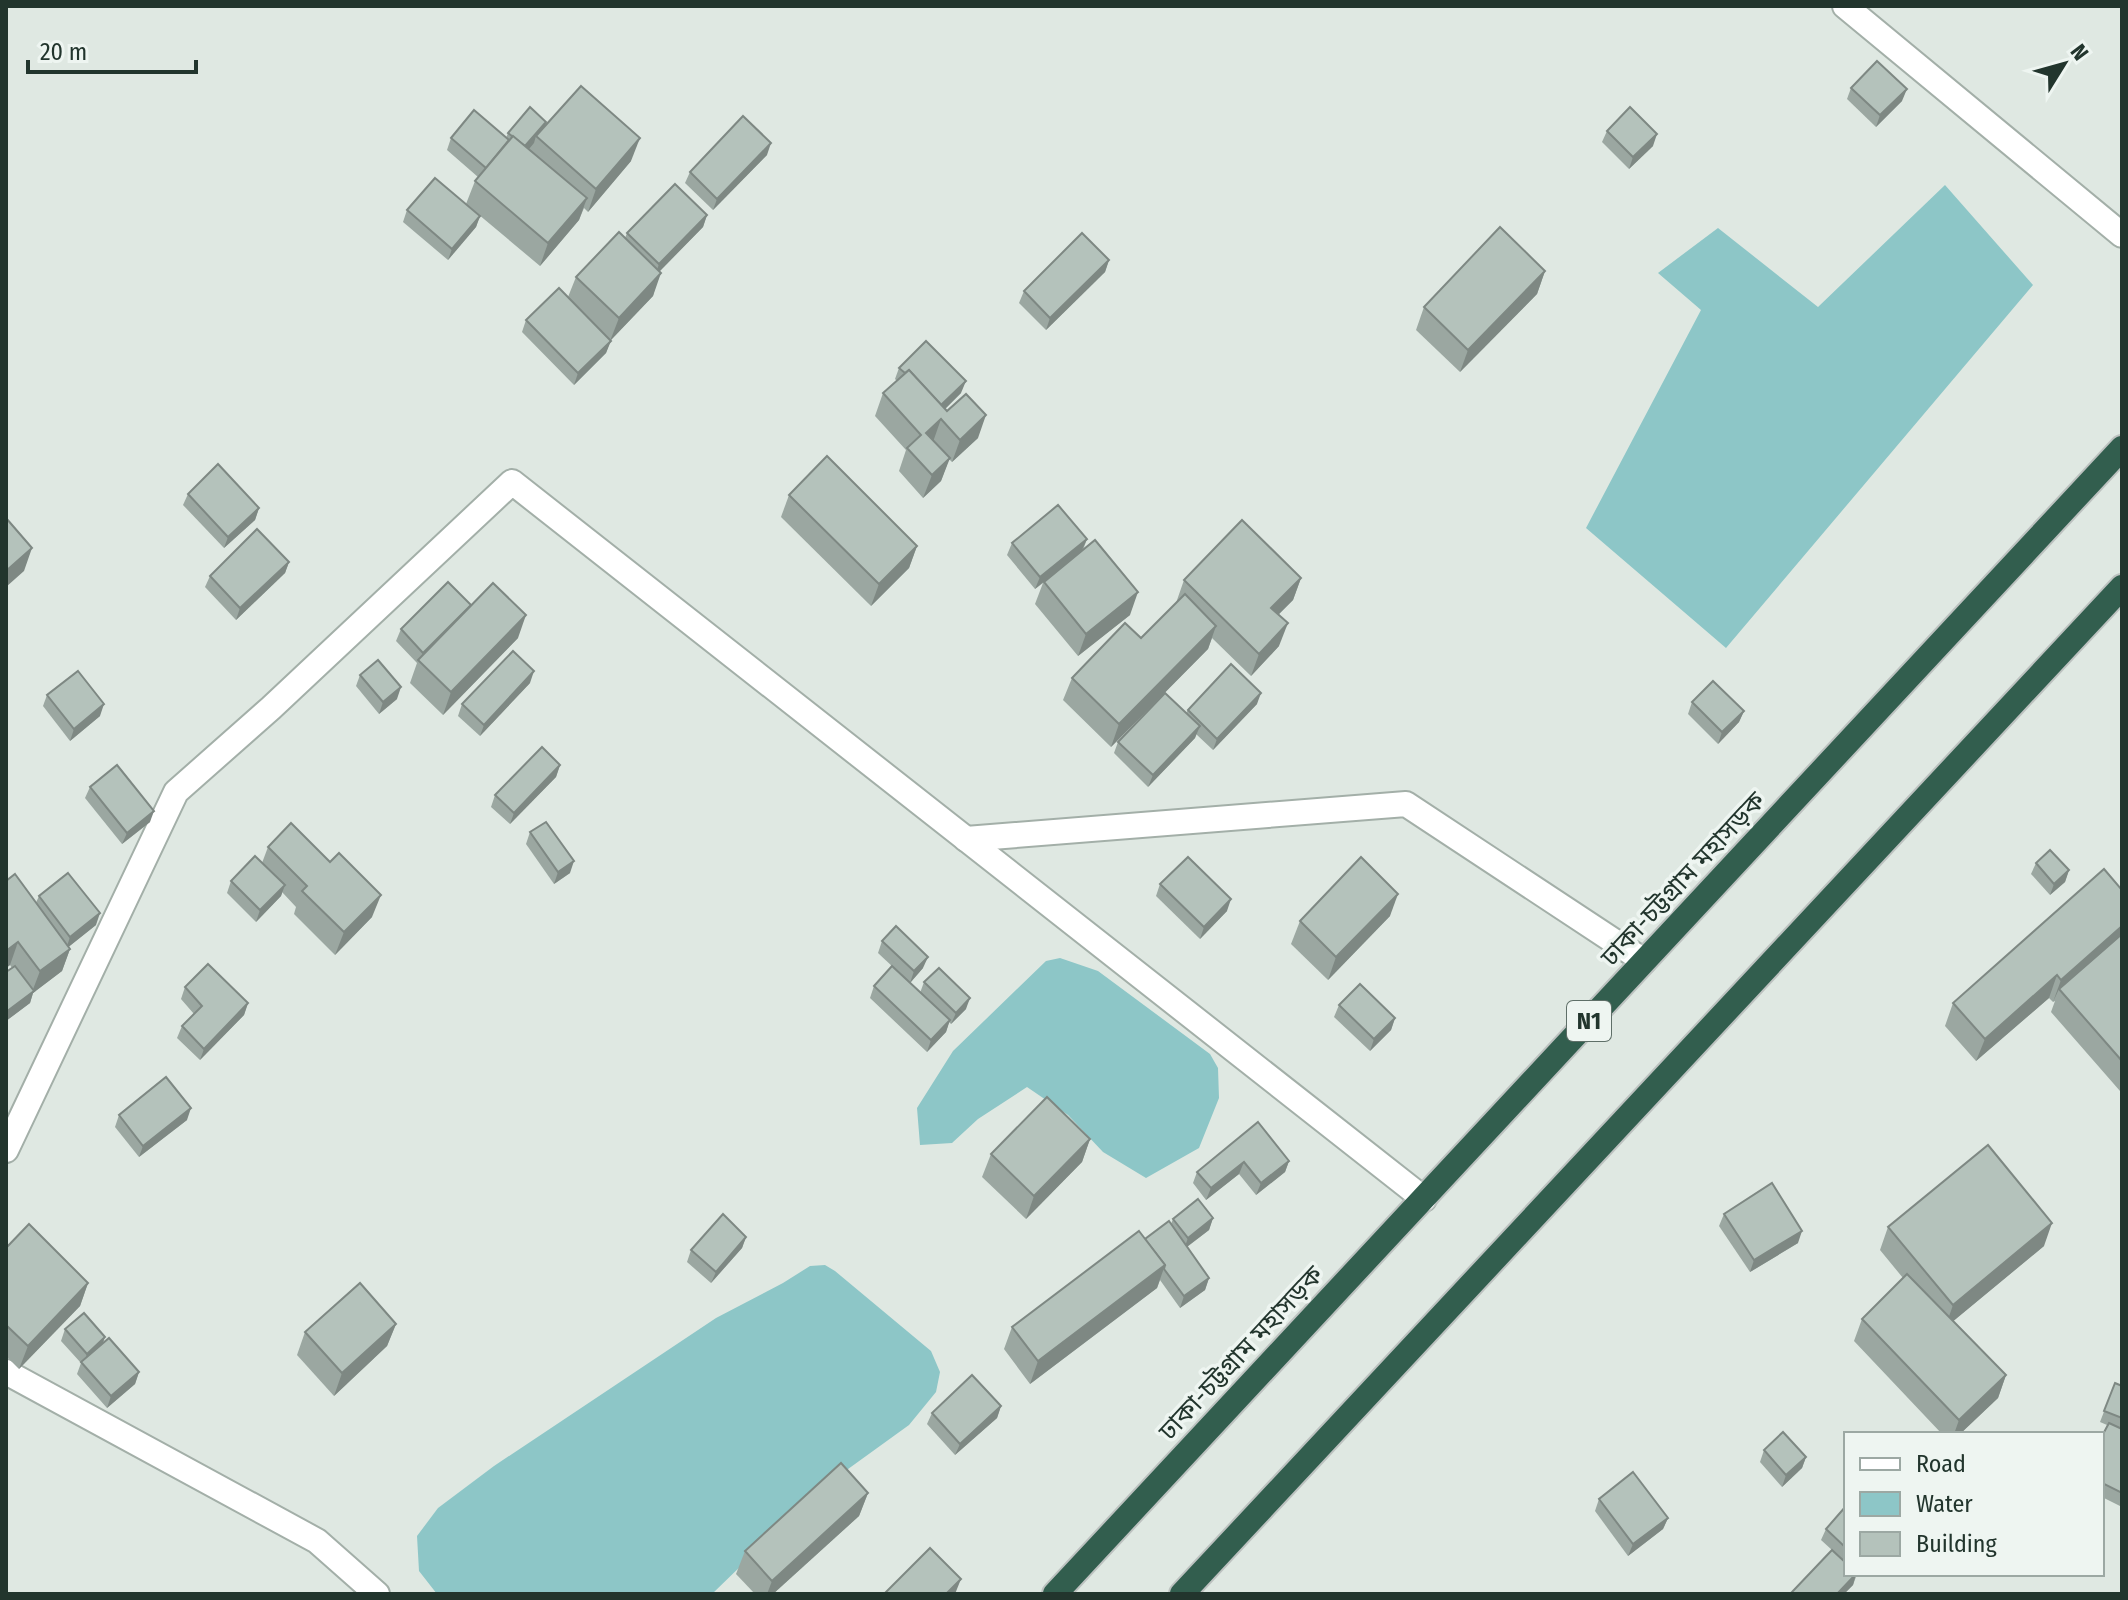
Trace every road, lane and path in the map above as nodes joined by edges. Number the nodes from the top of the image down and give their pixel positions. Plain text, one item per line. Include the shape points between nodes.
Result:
1 (1845, 6) edge
2 (2122, 235) edge
3 (2122, 448) edge
4 (2122, 587) edge
5 (966, 839) junction
6 (1644, 961) junction
7 (6, 1150) edge
8 (1424, 1199) junction
9 (6, 1372) edge
10 (377, 1594) edge
11 (1055, 1594) edge
12 (1182, 1594) edge

1 - 2 street
3 - 6 highway, ঢাকা-চট্টগ্রাম মহাসড়ক / N1
4 - 12 highway
5 - 6 street via 1406,804
5 - 7 street via 512,482 176,792
5 - 8 street
6 - 8 highway, ঢাকা-চট্টগ্রাম মহাসড়ক / N1
8 - 11 highway, ঢাকা-চট্টগ্রাম মহাসড়ক / N1
9 - 10 street via 317,1541

